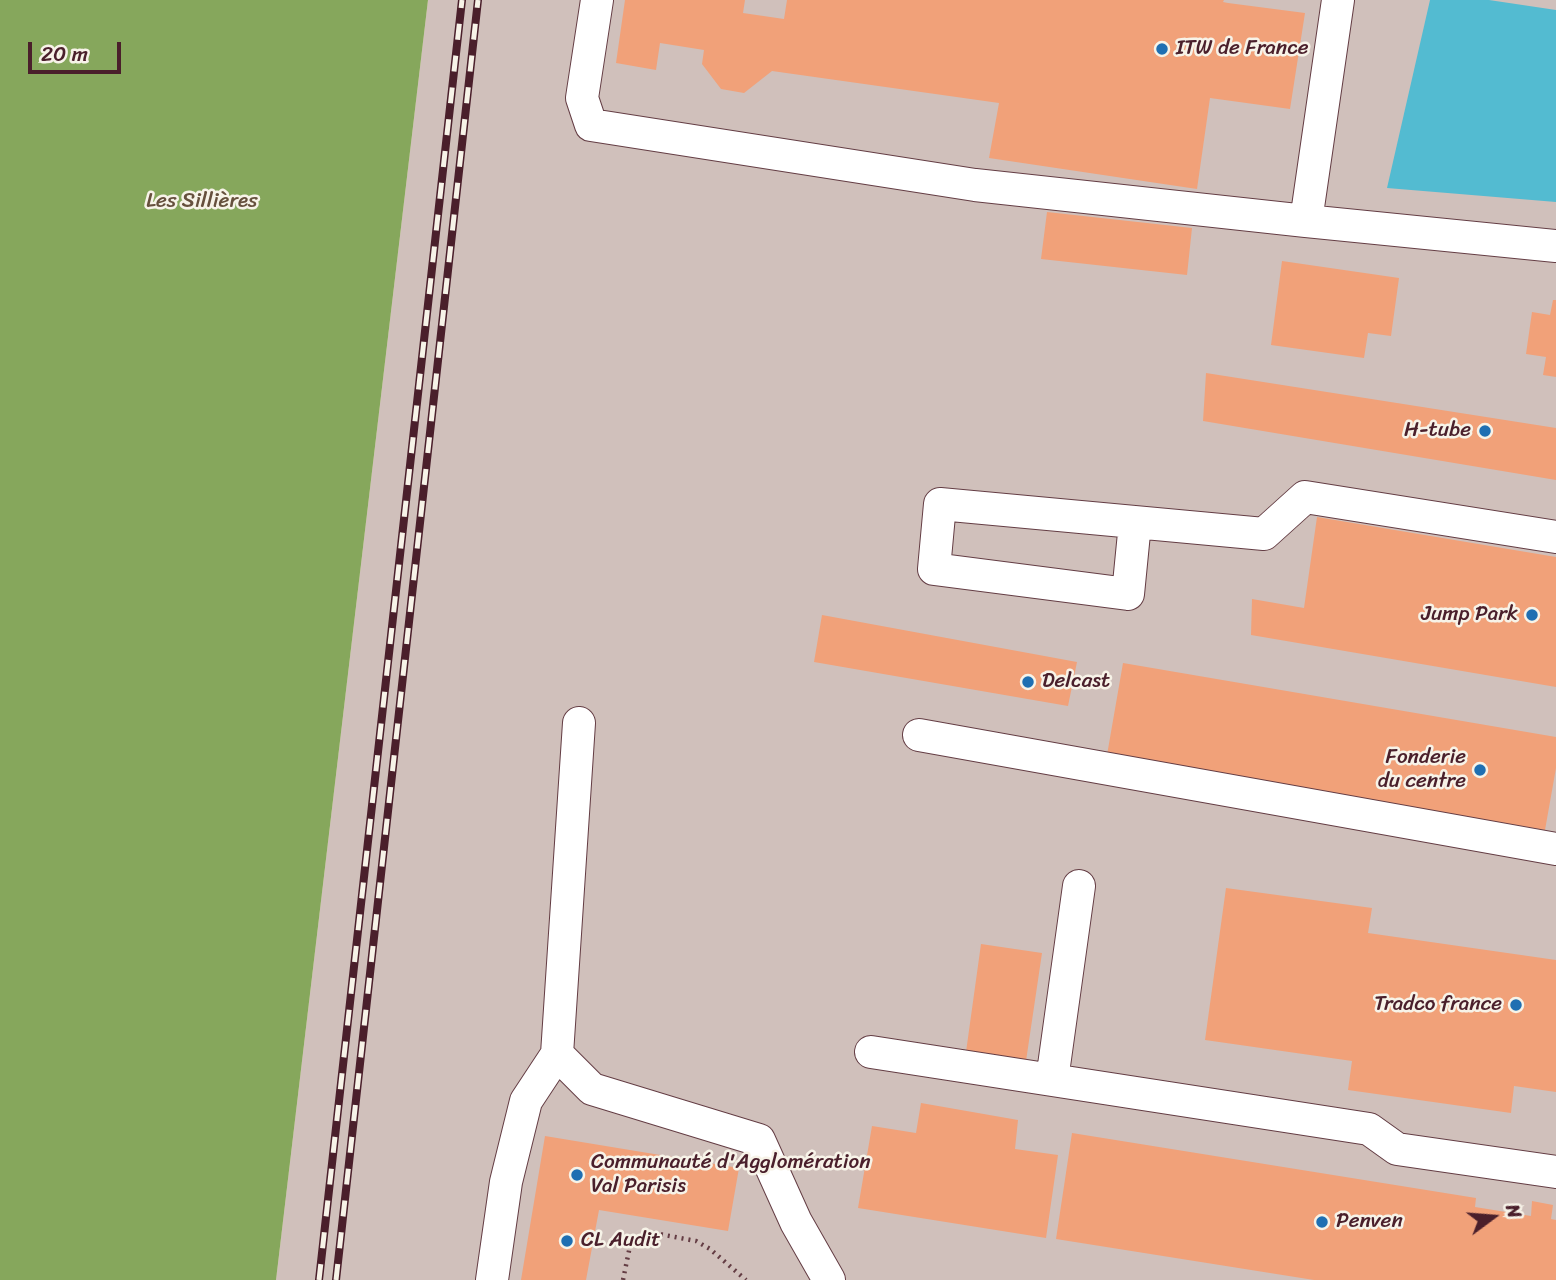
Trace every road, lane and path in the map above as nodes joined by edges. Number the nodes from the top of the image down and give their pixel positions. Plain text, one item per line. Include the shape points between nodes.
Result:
1 (597, 0) edge
2 (1338, 0) edge
3 (1306, 221) junction
4 (1556, 246) edge
5 (1135, 523) junction
6 (1556, 537) edge
7 (579, 723) dead end
8 (919, 735) dead end
9 (1556, 849) edge
10 (1079, 886) dead end
11 (871, 1052) dead end
12 (556, 1054) junction
13 (1052, 1080) junction
14 (1556, 1172) edge
15 (654, 1233) dead end
16 (631, 1241) dead end
17 (492, 1280) edge
18 (623, 1280) edge
19 (746, 1280) edge
20 (829, 1280) edge

1 - 3 lane via 582,98 591,125 975,185
2 - 3 lane
3 - 4 lane
5 - 5 lane via 940,505 934,569 1128,594
5 - 6 lane via 1264,534 1305,497
7 - 12 lane
8 - 9 lane
10 - 13 lane
11 - 13 lane
12 - 17 lane via 526,1101 506,1182
12 - 20 lane via 592,1089 759,1140 796,1222
13 - 14 lane via 1369,1129 1398,1149
15 - 19 path via 696,1241
16 - 18 path

